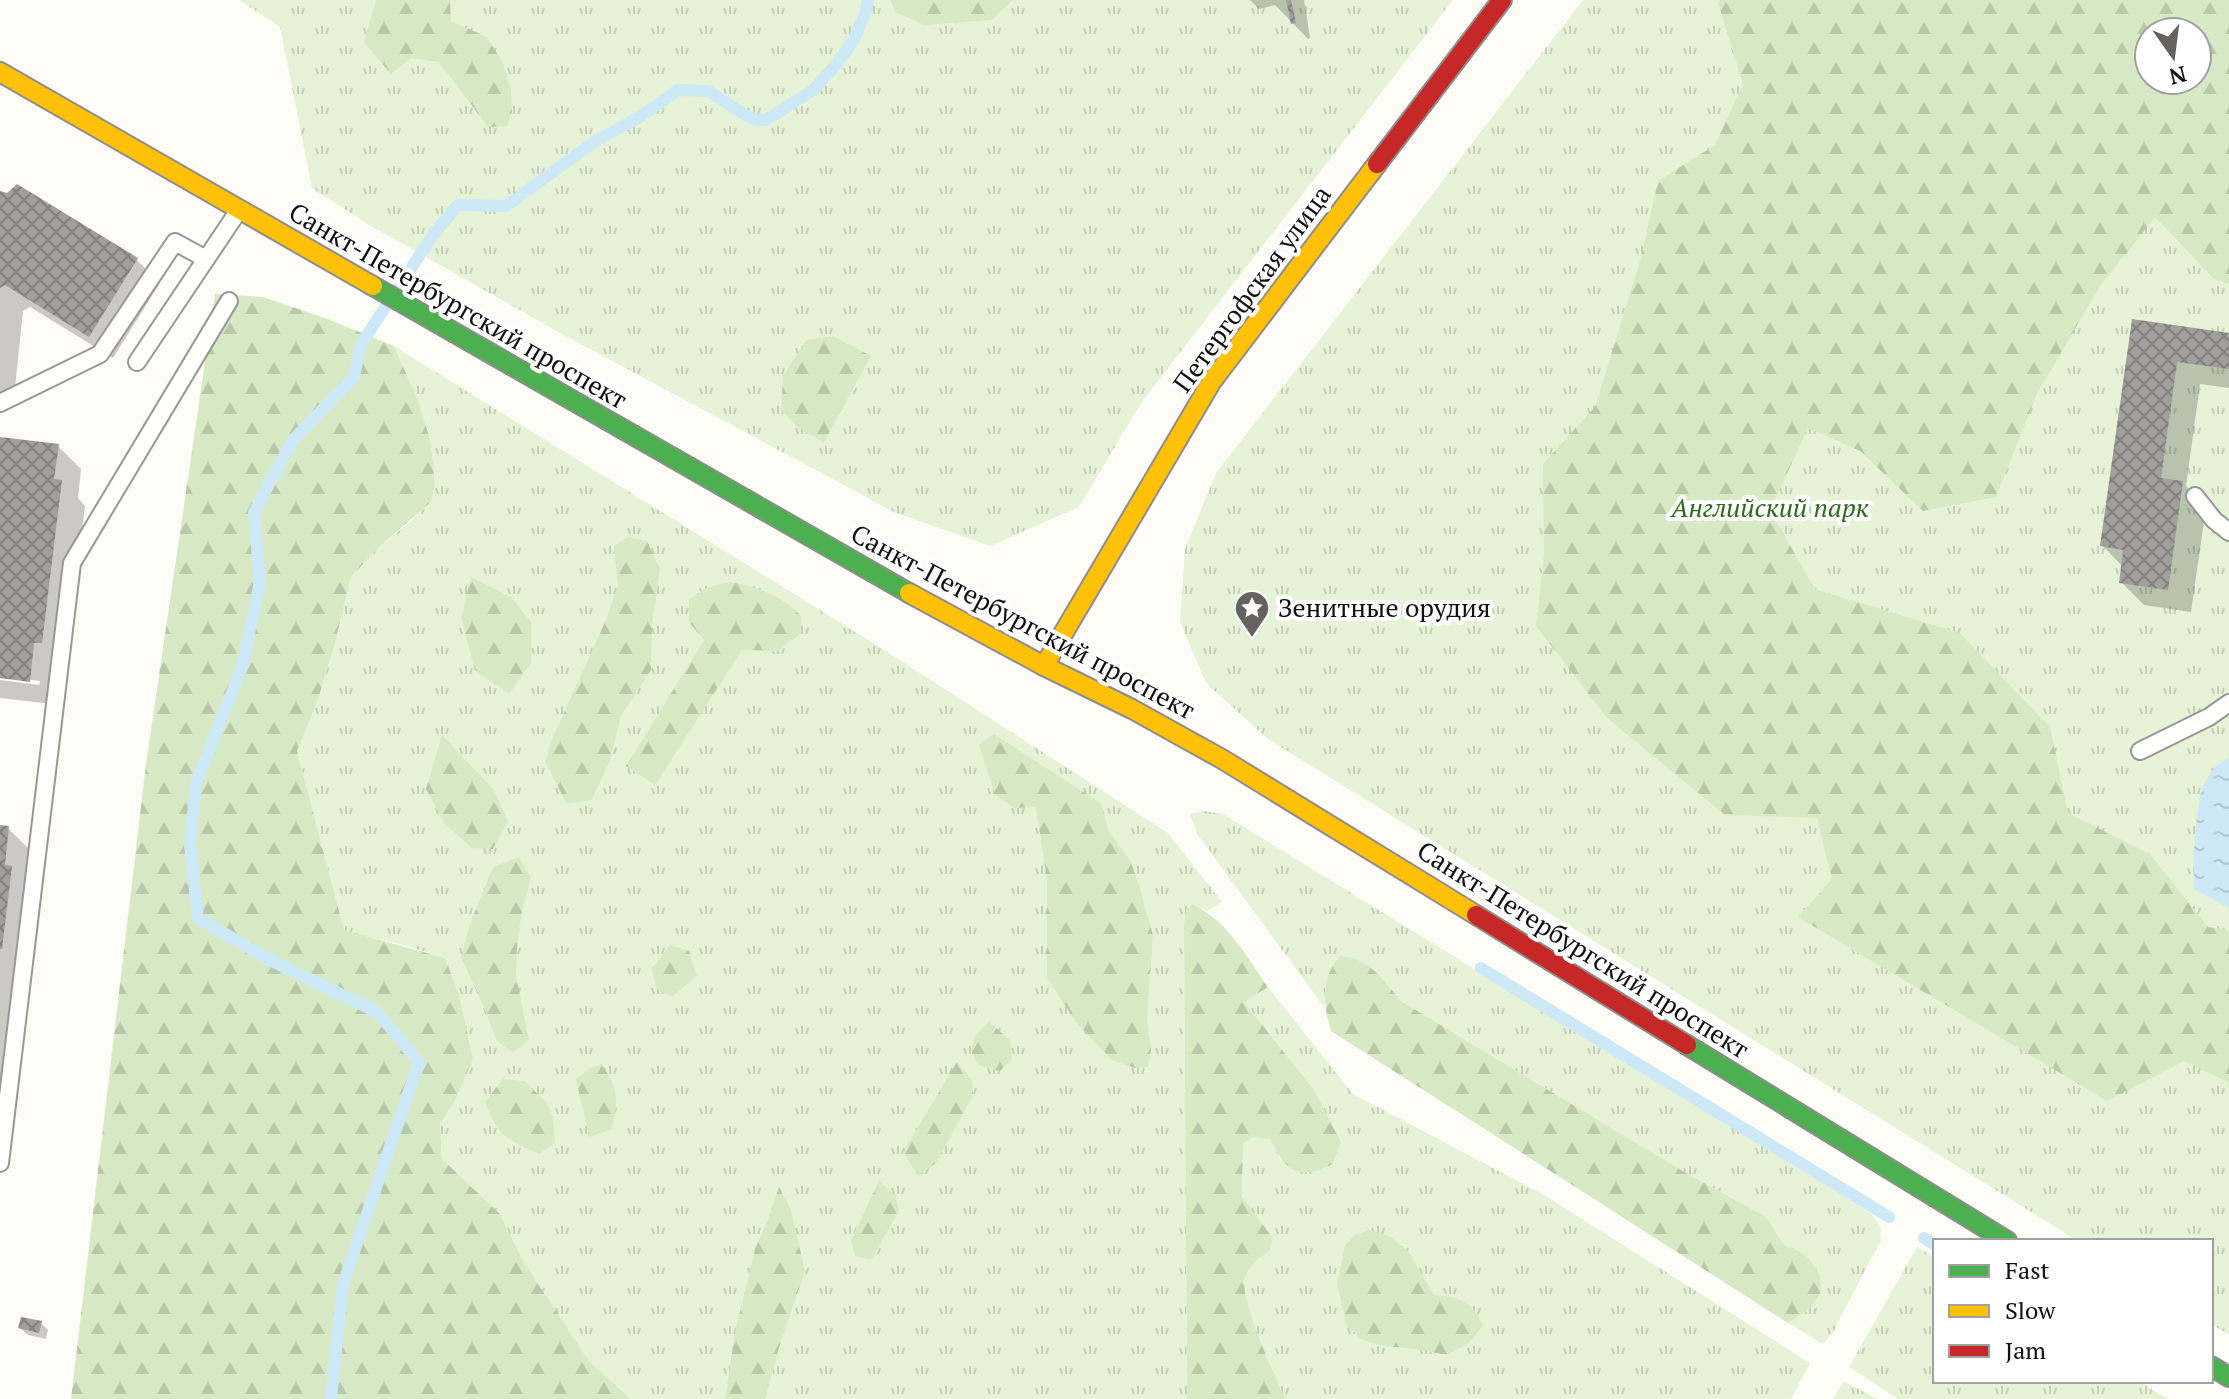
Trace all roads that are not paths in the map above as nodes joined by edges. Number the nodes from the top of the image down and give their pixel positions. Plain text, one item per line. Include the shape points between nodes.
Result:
1 (1502, 0) edge
2 (0, 72) edge
3 (239, 210) junction
4 (206, 259) junction
5 (229, 301) dead end
6 (137, 362) dead end
7 (0, 403) edge
8 (2195, 496) dead end
9 (2229, 532) edge
10 (1044, 666) junction
11 (2229, 703) edge
12 (2140, 751) dead end
13 (0, 1163) edge
14 (2004, 1239) edge

1 - 10 main road, Петергофская улица via 1212,381
2 - 3 main road, Санкт-Петербургский проспект
3 - 4 lane
3 - 10 main road, Санкт-Петербургский проспект
4 - 6 lane
4 - 7 lane via 175,242 100,354
5 - 13 lane via 72,563
8 - 9 lane
10 - 14 main road, Санкт-Петербургский проспект via 1222,759
11 - 12 lane

